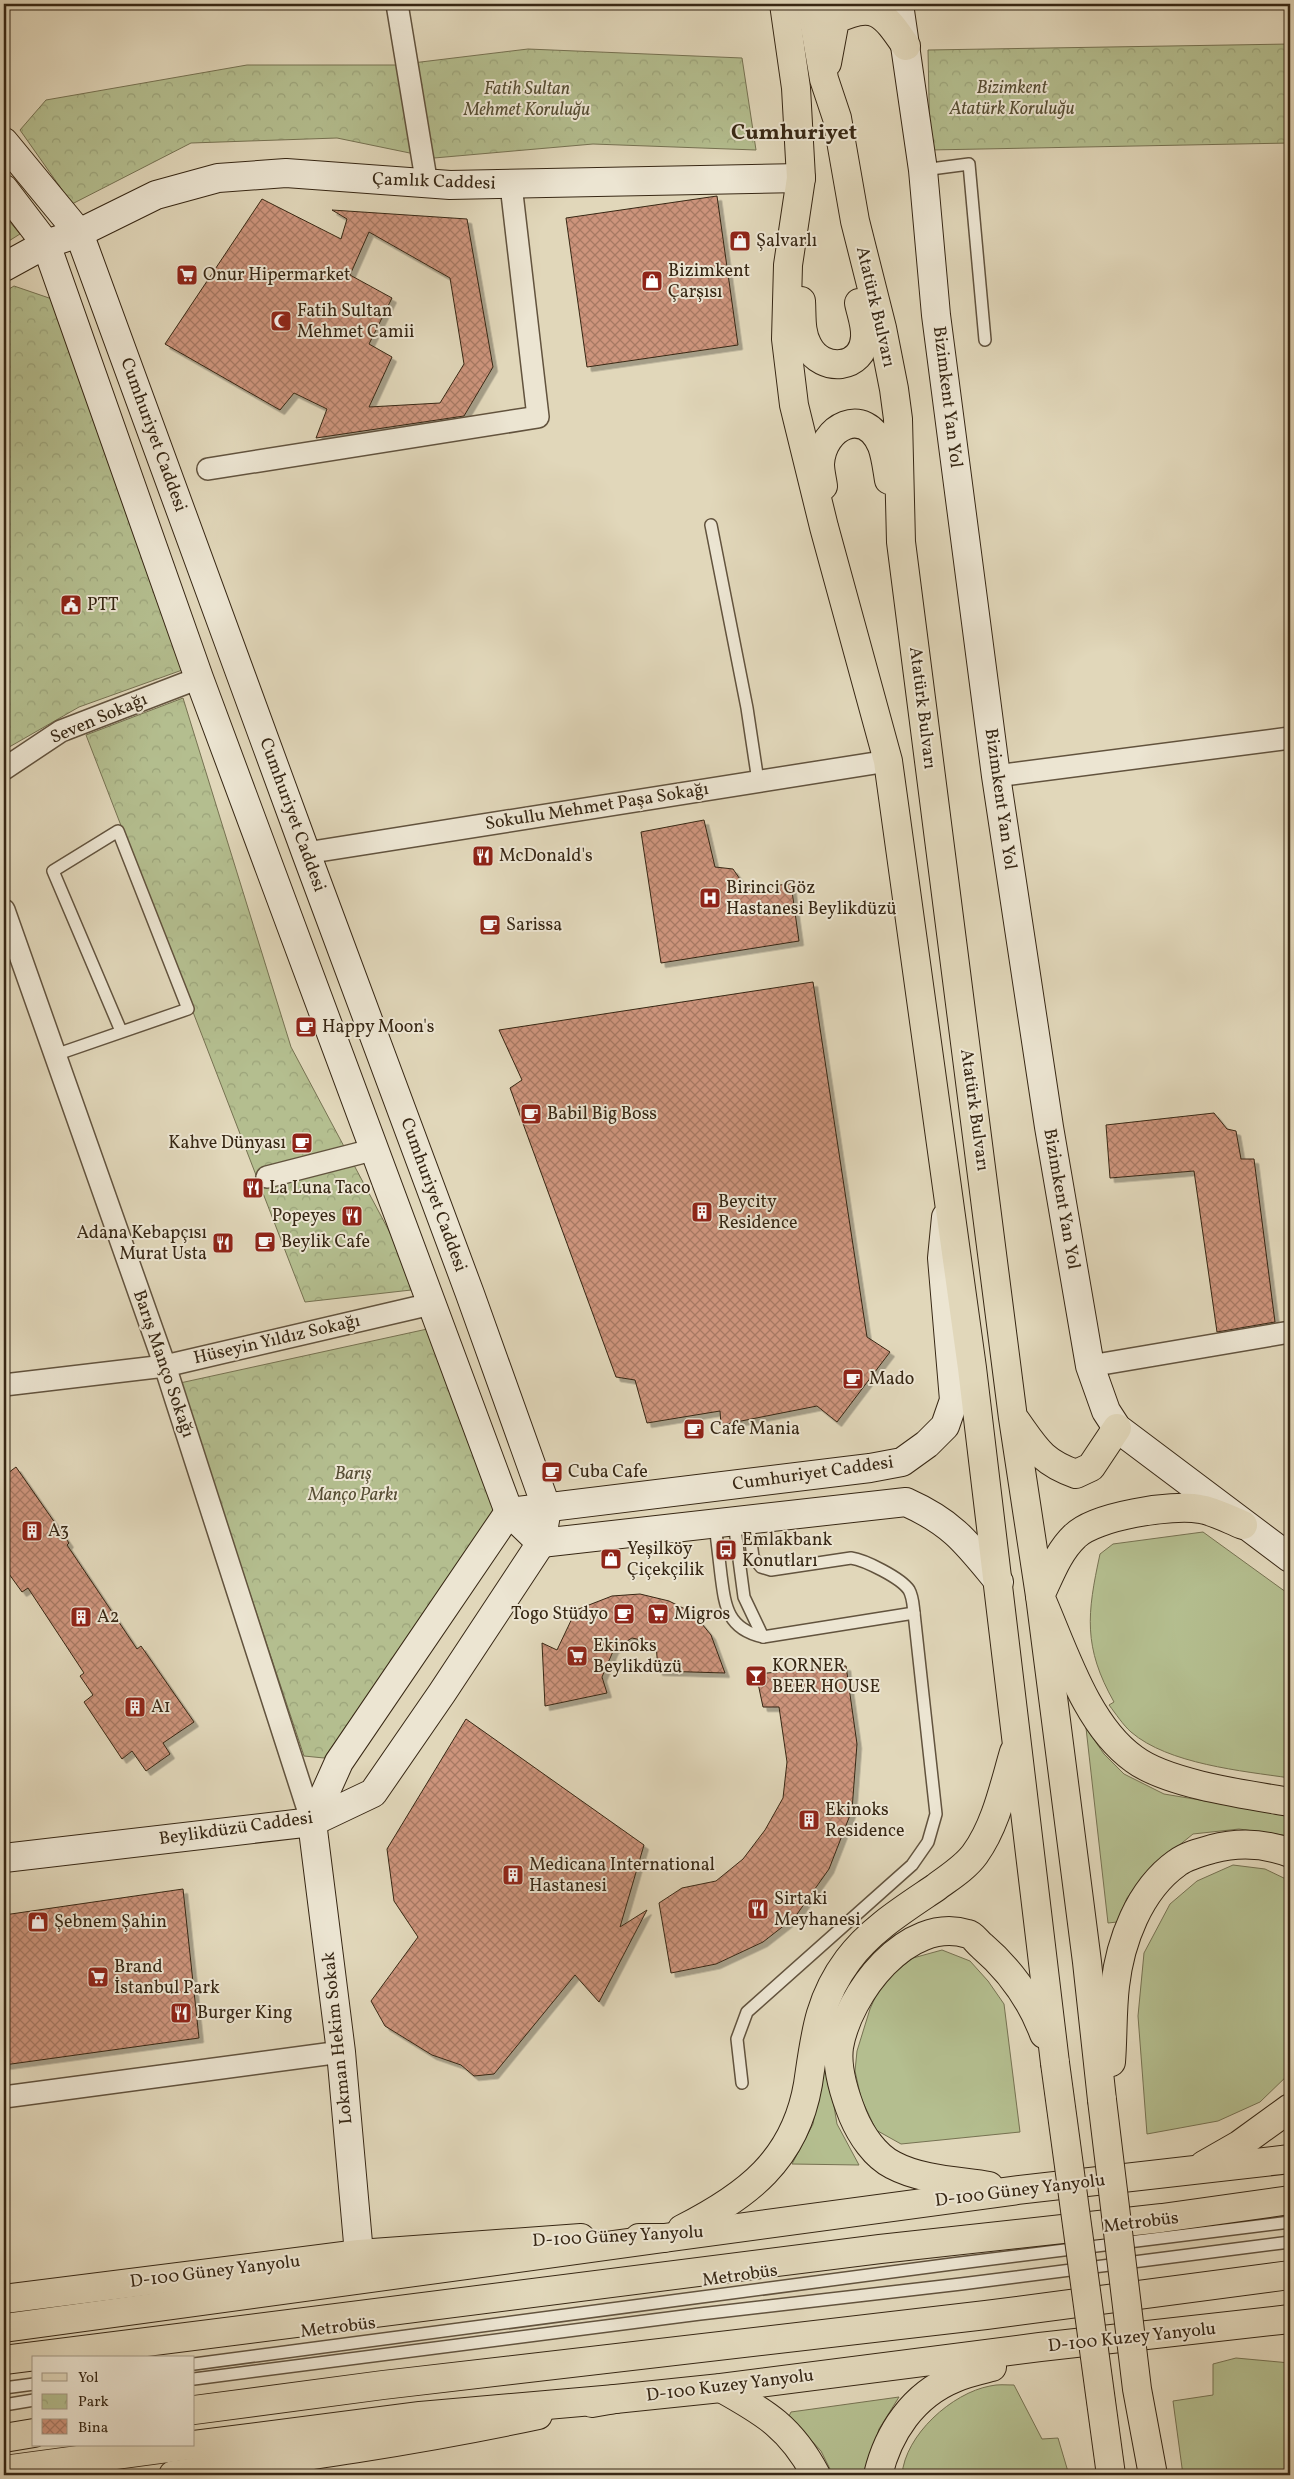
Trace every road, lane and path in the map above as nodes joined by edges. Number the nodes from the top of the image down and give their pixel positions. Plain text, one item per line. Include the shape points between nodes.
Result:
1 (397, 4) edge
2 (784, 4) edge
3 (811, 4) edge
4 (899, 4) edge
5 (906, 46) junction
6 (824, 79) junction
7 (4, 142) edge
8 (923, 170) junction
9 (426, 185) junction
10 (511, 185) junction
11 (799, 187) junction
12 (4, 189) edge
13 (855, 221) junction
14 (79, 233) junction
15 (46, 244) junction
16 (4, 267) edge
17 (985, 340) dead end
18 (208, 469) dead end
19 (711, 525) dead end
20 (824, 527) junction
21 (901, 542) junction
22 (198, 678) junction
23 (1290, 738) edge
24 (888, 761) junction
25 (4, 769) edge
26 (996, 776) junction
27 (758, 781) junction
28 (306, 853) junction
29 (266, 859) junction
30 (4, 910) edge
31 (121, 1032) junction
32 (55, 1055) junction
33 (372, 1150) junction
34 (267, 1178) dead end
35 (948, 1188) junction
36 (470, 1294) junction
37 (430, 1304) junction
38 (1290, 1332) edge
39 (165, 1366) junction
40 (1090, 1366) junction
41 (4, 1385) edge
42 (1013, 1418) junction
43 (1117, 1428) junction
44 (547, 1508) junction
45 (509, 1512) junction
46 (732, 1522) junction
47 (1243, 1525) junction
48 (541, 1543) junction
49 (1290, 1558) edge
50 (999, 1582) junction
51 (1040, 1596) junction
52 (914, 1613) junction
53 (763, 1637) junction
54 (1018, 1738) junction
55 (1290, 1802) edge
56 (312, 1822) junction
57 (1290, 1853) edge
58 (4, 1858) edge
59 (341, 2052) junction
60 (1055, 2064) junction
61 (742, 2083) dead end
62 (4, 2097) edge
63 (1102, 2100) junction
64 (1290, 2108) edge
65 (1290, 2159) edge
66 (1192, 2172) junction
67 (1018, 2190) junction
68 (1290, 2200) edge
69 (1290, 2222) edge
70 (664, 2238) junction
71 (1290, 2242) edge
72 (359, 2254) junction
73 (1290, 2275) edge
74 (4, 2298) edge
75 (1290, 2319) edge
76 (1237, 2327) junction
77 (4, 2328) edge
78 (1290, 2335) edge
79 (1040, 2347) junction
80 (32, 2356) edge
81 (36, 2356) edge
82 (4, 2360) edge
83 (195, 2364) edge
84 (195, 2380) edge
85 (32, 2384) edge
86 (4, 2388) edge
87 (721, 2388) junction
88 (615, 2398) junction
89 (32, 2400) edge
90 (4, 2405) edge
91 (195, 2410) edge
92 (32, 2433) edge
93 (4, 2438) edge
94 (195, 2445) edge
95 (183, 2446) edge
96 (4, 2470) edge
97 (185, 2474) edge
98 (816, 2475) edge
99 (878, 2475) edge
100 (1111, 2475) edge
101 (1153, 2475) edge

1 - 9 street
2 - 11 main road, Atatürk Bulvarı via 796,88
3 - 6 main road, Atatürk Bulvarı
4 - 5 main road, Bizimkent Yan Yol
5 - 6 main road via 885,16 867,9 851,11 835,20
5 - 8 main road, Bizimkent Yan Yol
6 - 13 main road, Atatürk Bulvarı via 837,118
7 - 14 main road, Cumhuriyet Caddesi
8 - 17 lane via 969,164
8 - 26 main road, Bizimkent Yan Yol via 936,315
9 - 10 main road, Çamlık Caddesi
9 - 14 main road, Çamlık Caddesi via 286,173 218,178 156,195
10 - 11 main road, Çamlık Caddesi
10 - 18 street via 538,417
11 - 13 main road via 804,248 802,330 807,346 816,357 826,364 838,366 858,356 865,336 856,279
11 - 20 main road, Atatürk Bulvarı via 788,264 786,339 794,405
12 - 15 main road, Cumhuriyet Caddesi
13 - 21 main road, Atatürk Bulvarı via 882,328 898,419
14 - 15 main road, Çamlık Caddesi
14 - 28 main road, Cumhuriyet Caddesi
15 - 16 main road
15 - 22 main road, Cumhuriyet Caddesi
19 - 27 lane
20 - 21 main road via 827,508 821,468 823,452 839,428 851,422 864,424 882,446 893,520
20 - 24 main road, Atatürk Bulvarı
21 - 42 main road, Atatürk Bulvarı
22 - 25 street, Seven Sokağı via 61,731
22 - 29 main road, Cumhuriyet Caddesi
23 - 26 street
24 - 27 street, Sokullu Mehmet Paşa Sokağı
24 - 35 main road, Atatürk Bulvarı
26 - 40 main road, Bizimkent Yan Yol via 1048,1127
27 - 28 street, Sokullu Mehmet Paşa Sokağı
28 - 29 main road
28 - 36 main road, Cumhuriyet Caddesi
29 - 33 main road, Cumhuriyet Caddesi
30 - 32 street, Barış Manço Sokağı
31 - 31 lane via 53,871 118,831 188,1008
31 - 32 lane
32 - 39 street, Barış Manço Sokağı
33 - 34 street
33 - 37 main road, Cumhuriyet Caddesi
35 - 44 main road, Cumhuriyet Caddesi via 942,1258 954,1400 944,1426 928,1444 902,1462 870,1468
35 - 50 main road, Atatürk Bulvarı
36 - 37 main road
36 - 44 main road, Cumhuriyet Caddesi
37 - 39 street, Hüseyin Yıldız Sokağı
37 - 45 main road, Cumhuriyet Caddesi
38 - 40 street
39 - 41 street, Hüseyin Yıldız Sokağı
39 - 56 street, Barış Manço Sokağı
40 - 43 main road, Bizimkent Yan Yol via 1106,1411
42 - 43 main road via 1041,1456 1057,1468 1076,1474 1091,1466
42 - 51 main road, Atatürk Bulvarı
43 - 47 main road, Bizimkent Yan Yol
44 - 45 main road
44 - 48 main road, Cumhuriyet Caddesi
45 - 48 main road, Cumhuriyet Caddesi
45 - 56 main road via 339,1762
46 - 48 main road, Cumhuriyet Caddesi
46 - 50 main road, Cumhuriyet Caddesi via 906,1502 935,1516 961,1535
46 - 52 lane via 761,1567 771,1570 860,1559 906,1586 913,1598
46 - 53 lane via 744,1597
46 - 53 lane via 725,1607 736,1624
47 - 49 main road, Bizimkent Yan Yol
47 - 51 main road via 1200,1508 1137,1513 1090,1525 1075,1536 1058,1557
48 - 56 main road, Beylikdüzü Caddesi via 373,1793
50 - 54 main road, Atatürk Bulvarı
51 - 55 main road via 1085,1698 1103,1726 1134,1760 1185,1782
51 - 63 main road
52 - 53 lane
52 - 61 lane via 936,1814 928,1842 912,1865 747,2012 738,2039
54 - 60 main road, Atatürk Bulvarı
54 - 70 main road via 988,1832 974,1855 952,1876 866,1940 831,1986 820,2012 812,2045 808,2086 800,2117 790,2141 778,2158 737,2198
56 - 58 main road, Beylikdüzü Caddesi
56 - 59 main road, Lokman Hekim Sokak
57 - 63 main road via 1256,1844 1230,1844 1177,1863 1150,1891 1131,1923 1120,1961 1115,1986 1111,2064
59 - 62 street
59 - 72 main road, Lokman Hekim Sokak
60 - 67 main road via 1036,2012 1001,1962 969,1934 946,1931 903,1947 880,1966 868,1982 846,2023 839,2048 841,2078 859,2130 872,2147 893,2165 911,2172
60 - 100 main road, bridge
63 - 101 main road, bridge via 1137,2390
64 - 66 main road via 1239,2145
65 - 66 main road, D-100 Güney Yanyolu
66 - 67 main road, D-100 Güney Yanyolu
67 - 70 main road, D-100 Güney Yanyolu
68 - 81 main road
69 - 83 lane, Metrobüs
70 - 72 main road, D-100 Güney Yanyolu via 574,2238
70 - 77 main road
71 - 84 lane, Metrobüs
72 - 74 main road, D-100 Güney Yanyolu
73 - 91 main road
75 - 76 main road, D-100 Kuzey Yanyolu
76 - 78 main road
76 - 79 main road, D-100 Kuzey Yanyolu
79 - 87 main road, D-100 Kuzey Yanyolu
79 - 99 main road via 933,2389 915,2404 890,2438
80 - 82 main road
85 - 86 lane
87 - 88 main road, D-100 Kuzey Yanyolu
87 - 98 main road via 772,2417 789,2434
88 - 94 main road via 420,2416
88 - 97 main road, D-100 Kuzey Yanyolu via 464,2431
89 - 90 lane
92 - 93 main road
95 - 96 main road

